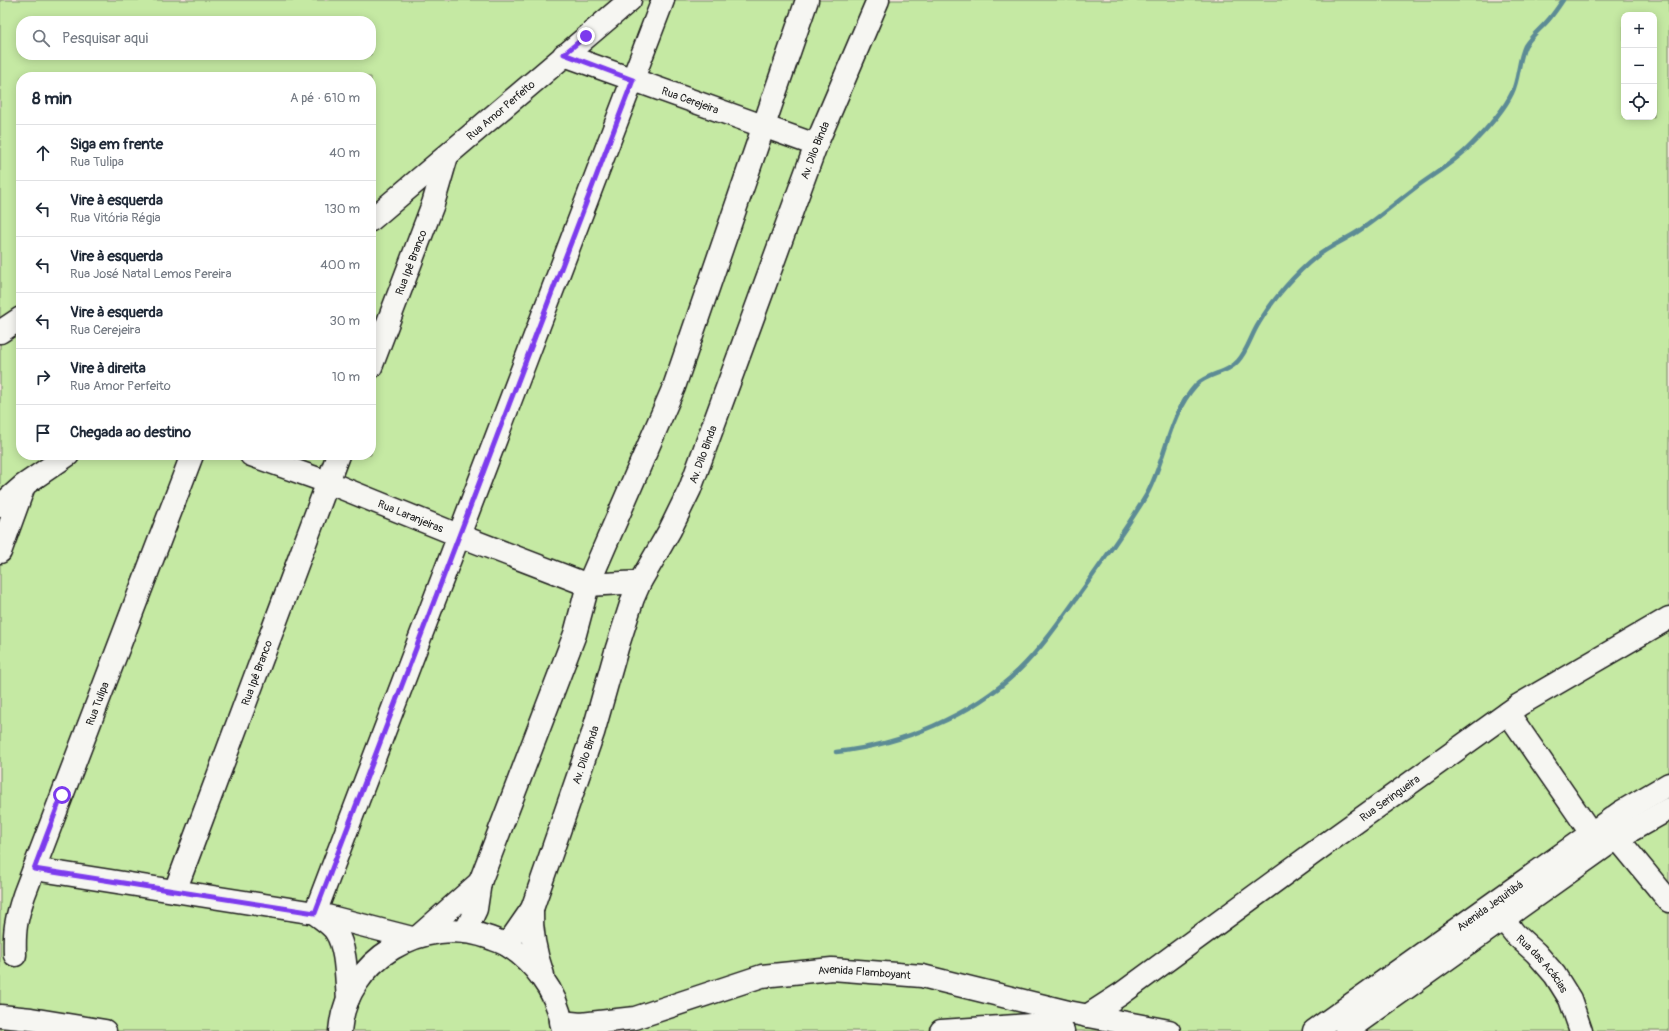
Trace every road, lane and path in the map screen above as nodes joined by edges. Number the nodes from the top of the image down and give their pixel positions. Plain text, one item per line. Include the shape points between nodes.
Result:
1 (630, 0) edge
2 (663, 0) edge
3 (807, 0) edge
4 (878, 0) edge
5 (564, 54) junction
6 (633, 80) junction
7 (763, 126) junction
8 (816, 145) junction
9 (447, 156) junction
10 (376, 216) edge
11 (16, 321) edge
12 (0, 332) edge
13 (376, 354) edge
14 (61, 460) edge
15 (190, 460) edge
16 (265, 460) edge
17 (336, 460) edge
18 (327, 482) junction
19 (24, 485) junction
20 (0, 506) edge
21 (458, 535) junction
22 (0, 552) edge
23 (640, 582) junction
24 (588, 584) junction
25 (1669, 618) edge
26 (1508, 714) junction
27 (1669, 784) edge
28 (1669, 809) edge
29 (1604, 832) junction
30 (34, 869) junction
31 (480, 882) junction
32 (175, 891) junction
33 (1669, 901) edge
34 (532, 909) junction
35 (1497, 912) junction
36 (315, 913) junction
37 (465, 932) junction
38 (416, 937) junction
39 (507, 945) junction
40 (15, 955) dead end
41 (546, 984) junction
42 (1121, 994) junction
43 (346, 1004) junction
44 (0, 1016) edge
45 (1087, 1016) junction
46 (562, 1026) edge
47 (1120, 1027) edge
48 (1055, 1030) edge
49 (105, 1031) edge
50 (327, 1031) edge
51 (340, 1031) edge
52 (941, 1031) edge
53 (1169, 1031) edge
54 (1314, 1031) edge
55 (1346, 1031) edge
56 (1581, 1031) edge

1 - 5 street, Rua Amor Perfeito
2 - 6 street
3 - 7 street
4 - 8 street, Av. Dilo Binda
5 - 6 street, Rua Cerejeira
5 - 9 street, Rua Amor Perfeito
6 - 7 street, Rua Cerejeira
6 - 21 street
7 - 8 street, Rua Cerejeira
7 - 24 street via 674,387
8 - 23 street, Av. Dilo Binda via 690,489
9 - 10 street, Rua Amor Perfeito
9 - 13 street, Rua Ipê Branco via 433,204
11 - 12 street
14 - 19 street
15 - 30 street, Rua Tulipa
16 - 18 street, Rua Laranjeiras
17 - 18 street, Rua Ipê Branco
18 - 21 street, Rua Laranjeiras
18 - 32 street, Rua Ipê Branco
19 - 20 street
19 - 22 street
21 - 24 street, Rua Laranjeiras
21 - 36 street
23 - 24 street, Rua Laranjeiras
23 - 34 street, Av. Dilo Binda
24 - 31 street via 575,634
25 - 26 street, Rua Seringueira
26 - 29 street
26 - 42 street, Rua Seringueira
27 - 29 street, Avenida Jequitibá via 1621,812
28 - 29 street, Avenida Jequitibá
29 - 33 street via 1639,864
29 - 35 street, Avenida Jequitibá
30 - 32 street
30 - 40 street, Rua Tulipa via 16,919
31 - 37 street via 476,909
31 - 38 street
32 - 36 street
34 - 39 street
34 - 41 street via 531,925 536,956
35 - 54 street, Avenida Jequitibá
35 - 55 street, Avenida Jequitibá
35 - 56 street, Rua das Acácias via 1555,975 1570,999
36 - 38 street
36 - 43 street via 336,932 340,941 343,951
37 - 38 street via 435,932
37 - 39 street
38 - 43 street via 397,945 370,966 359,979
39 - 41 street via 537,971
41 - 46 street via 554,998
42 - 45 street, Rua Seringueira
42 - 47 street via 1116,1007
43 - 50 street via 332,1028
43 - 51 street
44 - 49 street
45 - 46 street, Avenida Flamboyant via 922,976 832,969 762,976 635,1018
45 - 47 street, Avenida Flamboyant
47 - 53 street, Avenida Flamboyant
48 - 52 street via 1031,1025

